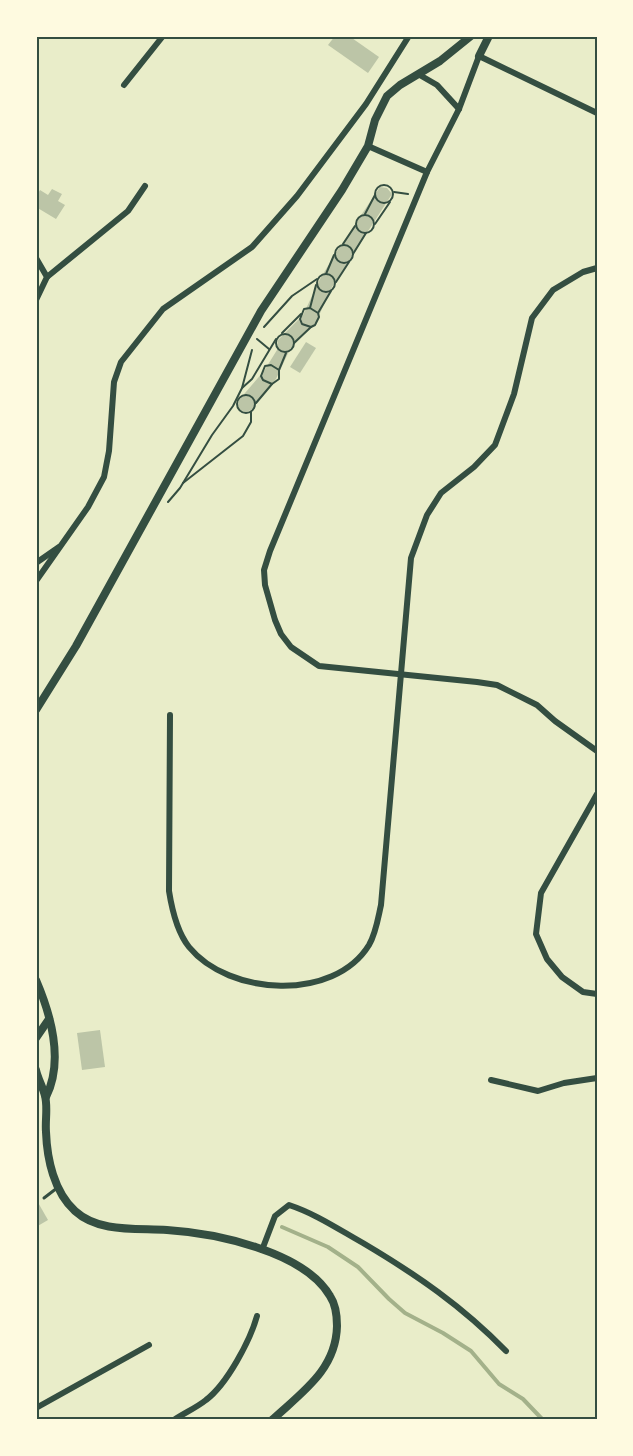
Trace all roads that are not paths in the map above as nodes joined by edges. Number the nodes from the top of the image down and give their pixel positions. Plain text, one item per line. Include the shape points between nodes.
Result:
1 (163, 36) edge
2 (409, 36) edge
3 (471, 36) edge
4 (484, 36) edge
5 (489, 36) edge
6 (479, 56) junction
7 (418, 74) junction
8 (124, 85) dead end
9 (459, 109) junction
10 (597, 113) edge
11 (368, 146) junction
12 (427, 172) junction
13 (145, 186) dead end
14 (36, 258) edge
15 (597, 268) edge
16 (47, 277) junction
17 (36, 300) edge
18 (64, 543) junction
19 (36, 563) edge
20 (36, 581) edge
21 (402, 675) junction
22 (36, 710) edge
23 (170, 715) dead end
24 (597, 751) edge
25 (597, 794) edge
26 (36, 980) edge
27 (40, 989) junction
28 (597, 994) edge
29 (36, 998) edge
30 (49, 1019) junction
31 (36, 1038) edge
32 (36, 1070) edge
33 (597, 1078) edge
34 (491, 1080) dead end
35 (46, 1097) junction
36 (59, 1187) junction
37 (44, 1198) dead end
38 (262, 1250) junction
39 (257, 1316) dead end
40 (149, 1345) dead end
41 (506, 1351) dead end
42 (36, 1408) edge
43 (174, 1420) edge
44 (272, 1420) edge

1 - 8 street
2 - 18 street via 366,104 297,196 252,247 163,309 121,362 114,382 110,451 104,477
3 - 7 street
4 - 6 street
5 - 6 street
6 - 9 street
6 - 10 street
7 - 9 street via 437,86
7 - 11 street via 387,96
9 - 12 street
11 - 12 street
11 - 22 street via 261,311 76,646
12 - 21 street via 264,570 275,620 291,647 319,666
13 - 16 street via 128,211
14 - 16 street
15 - 21 street via 553,290 532,318 514,394 495,445 441,493 427,515 411,558
16 - 17 street
18 - 19 street
18 - 20 street
21 - 23 street via 376,927 369,945 353,963 335,974 294,986 255,984 218,970 188,946 180,930 170,891
21 - 24 street via 497,686 537,705
25 - 28 street via 542,893 536,933 547,959 562,977 583,992
26 - 27 street
27 - 29 street
27 - 30 street
30 - 31 street
30 - 35 street via 55,1070
32 - 35 street
33 - 34 street via 538,1091
35 - 36 street via 48,1154
36 - 37 lane
36 - 38 street via 75,1211 103,1226 169,1230
38 - 41 street via 275,1216 289,1205 310,1212 416,1275 480,1325
38 - 44 street via 296,1264 325,1287 337,1319 334,1351 324,1368
39 - 43 street via 251,1338 207,1400
40 - 42 street

